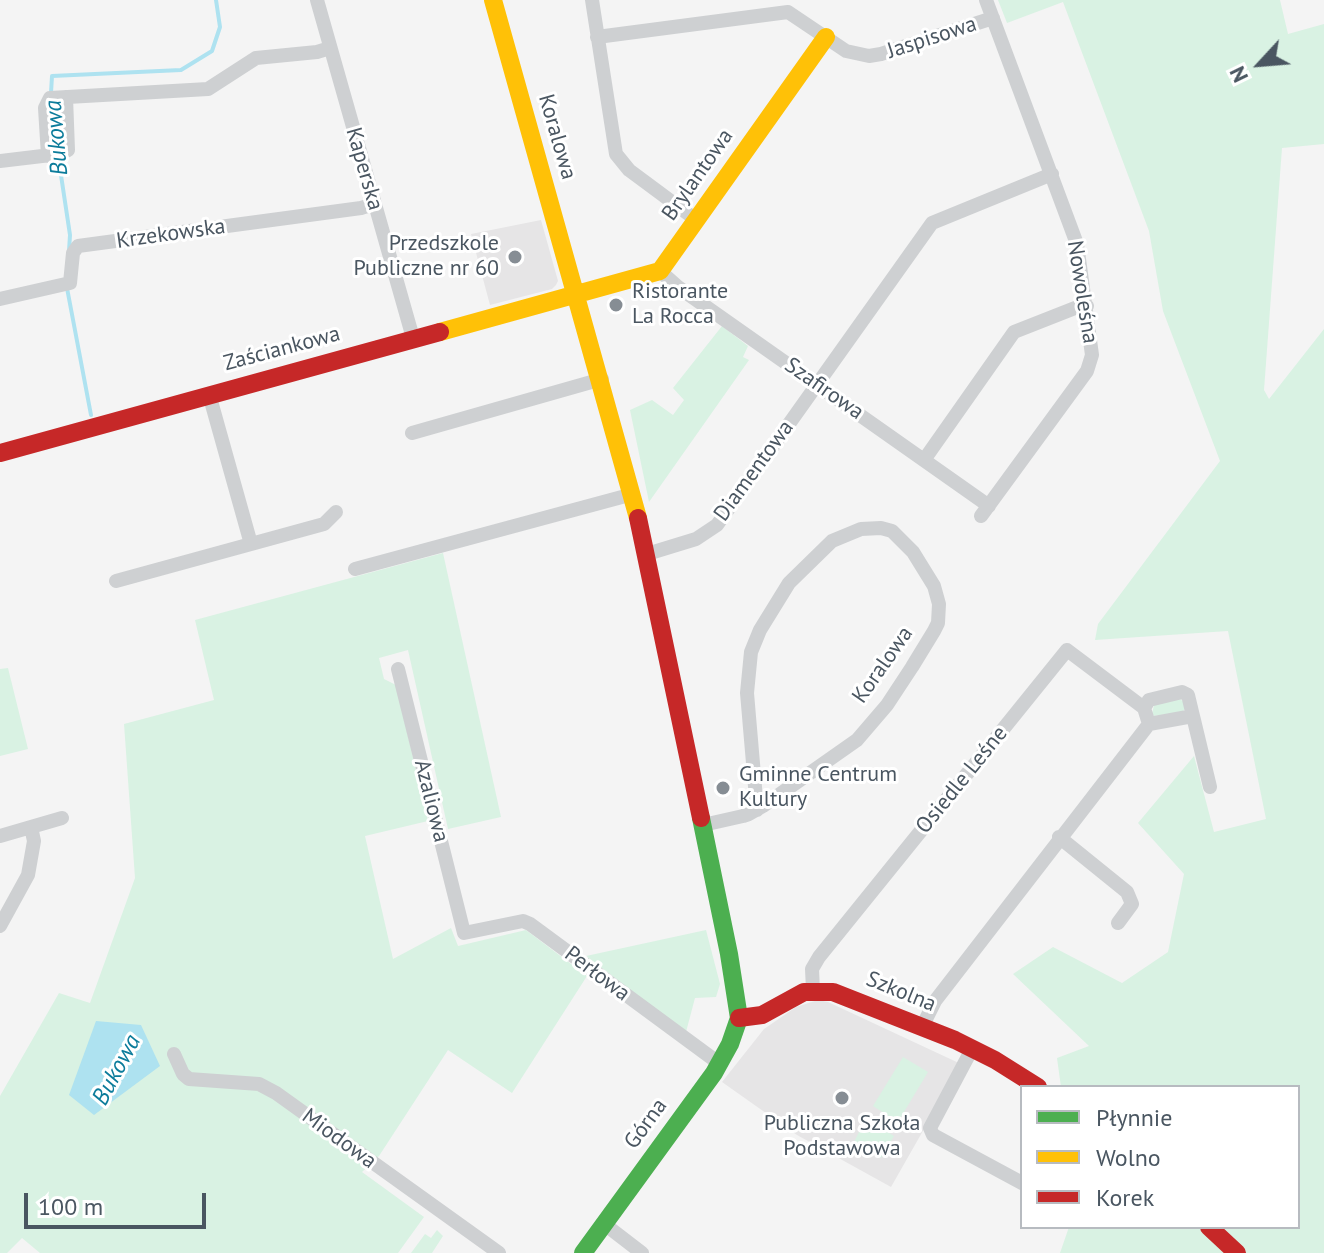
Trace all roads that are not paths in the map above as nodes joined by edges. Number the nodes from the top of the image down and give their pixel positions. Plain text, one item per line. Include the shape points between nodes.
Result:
1 (317, 0) edge
2 (493, 0) edge
3 (592, 0) edge
4 (986, 0) edge
5 (993, 18) junction
6 (597, 37) junction
7 (826, 37) junction
8 (330, 48) junction
9 (66, 97) junction
10 (48, 156) junction
11 (0, 161) edge
12 (1052, 174) junction
13 (374, 204) junction
14 (695, 219) junction
15 (660, 271) junction
16 (577, 294) junction
17 (0, 299) edge
18 (1087, 306) junction
19 (413, 338) junction
20 (602, 379) junction
21 (816, 384) junction
22 (209, 394) junction
23 (412, 433) dead end
24 (0, 453) edge
25 (924, 460) junction
26 (633, 494) junction
27 (985, 511) joint
28 (336, 512) dead end
29 (251, 544) junction
30 (647, 554) junction
31 (355, 569) dead end
32 (116, 581) dead end
33 (398, 669) dead end
34 (1144, 708) junction
35 (1193, 716) junction
36 (1149, 724) junction
37 (756, 787) junction
38 (1210, 787) dead end
39 (775, 798) junction
40 (757, 810) junction
41 (62, 818) dead end
42 (703, 825) junction
43 (31, 827) junction
44 (0, 836) edge
45 (1059, 837) junction
46 (1118, 923) dead end
47 (0, 926) edge
48 (464, 933) joint
49 (813, 990) junction
50 (739, 1018) junction
51 (922, 1027) junction
52 (972, 1049) junction
53 (174, 1054) dead end
54 (720, 1064) junction
55 (1035, 1085) edge
56 (1020, 1182) edge
57 (603, 1223) junction
58 (1211, 1229) edge
59 (499, 1253) edge
60 (583, 1253) edge
61 (642, 1253) edge
62 (1237, 1253) edge

1 - 8 street, Kaperska
2 - 16 street, Koralowa
3 - 6 street
4 - 5 street, Nowoleśna
5 - 7 street, Jaspisowa via 869,56 846,51
5 - 12 street, Nowoleśna
6 - 7 street, Jaspisowa via 788,12
6 - 14 street via 616,154 629,170
7 - 14 street, Brylantowa
8 - 9 street via 256,58 208,89
8 - 13 street, Kaperska
9 - 10 street via 69,146
9 - 10 street via 46,101
10 - 11 street
12 - 18 street, Nowoleśna via 1077,244
12 - 21 street, Diamentowa via 932,223
13 - 17 street, Krzekowska via 78,246 70,283
13 - 19 street, Kaperska
14 - 15 street, Brylantowa
15 - 16 street
15 - 21 street, Szafirowa
16 - 19 street, Zaściankowa
16 - 20 street, Koralowa
18 - 25 street via 1014,332
18 - 27 street, Nowoleśna via 1092,355 1087,371
19 - 22 street, Zaściankowa
20 - 23 street
20 - 26 street, Koralowa
21 - 25 street, Szafirowa
21 - 30 street, Diamentowa via 717,525 696,539
22 - 24 street, Zaściankowa
22 - 29 street
25 - 27 street, Szafirowa
26 - 30 street, Koralowa
26 - 31 street
28 - 29 street via 324,524
29 - 32 street
30 - 42 street, Koralowa
33 - 48 street, Azaliowa
34 - 35 street via 1149,700 1182,692 1188,695
34 - 36 street
34 - 49 street, Osiedle Leśne via 1067,650 819,957 812,969
35 - 36 street
35 - 38 street
36 - 45 street
37 - 39 street
37 - 39 street, Koralowa via 747,693 751,652 760,630 789,583 832,541 861,529 892,531 913,552 937,594 934,631 887,705 857,740
37 - 40 street, Koralowa
39 - 40 street, Koralowa
40 - 42 street
41 - 43 street
42 - 50 street, Koralowa
43 - 44 street
43 - 47 street via 28,875
45 - 46 street via 1127,892 1132,904
45 - 51 street via 935,1001
48 - 54 street, Perłowa via 530,924
49 - 50 street via 762,1015
49 - 51 street, Szkolna via 839,994
50 - 54 street, Górna
51 - 52 street, Szkolna
52 - 55 street, Szkolna
52 - 56 street via 930,1128 933,1135
53 - 59 street, Miodowa via 189,1079 259,1084 276,1093
54 - 57 street, Górna
57 - 60 street, Górna
57 - 61 street
58 - 62 street

